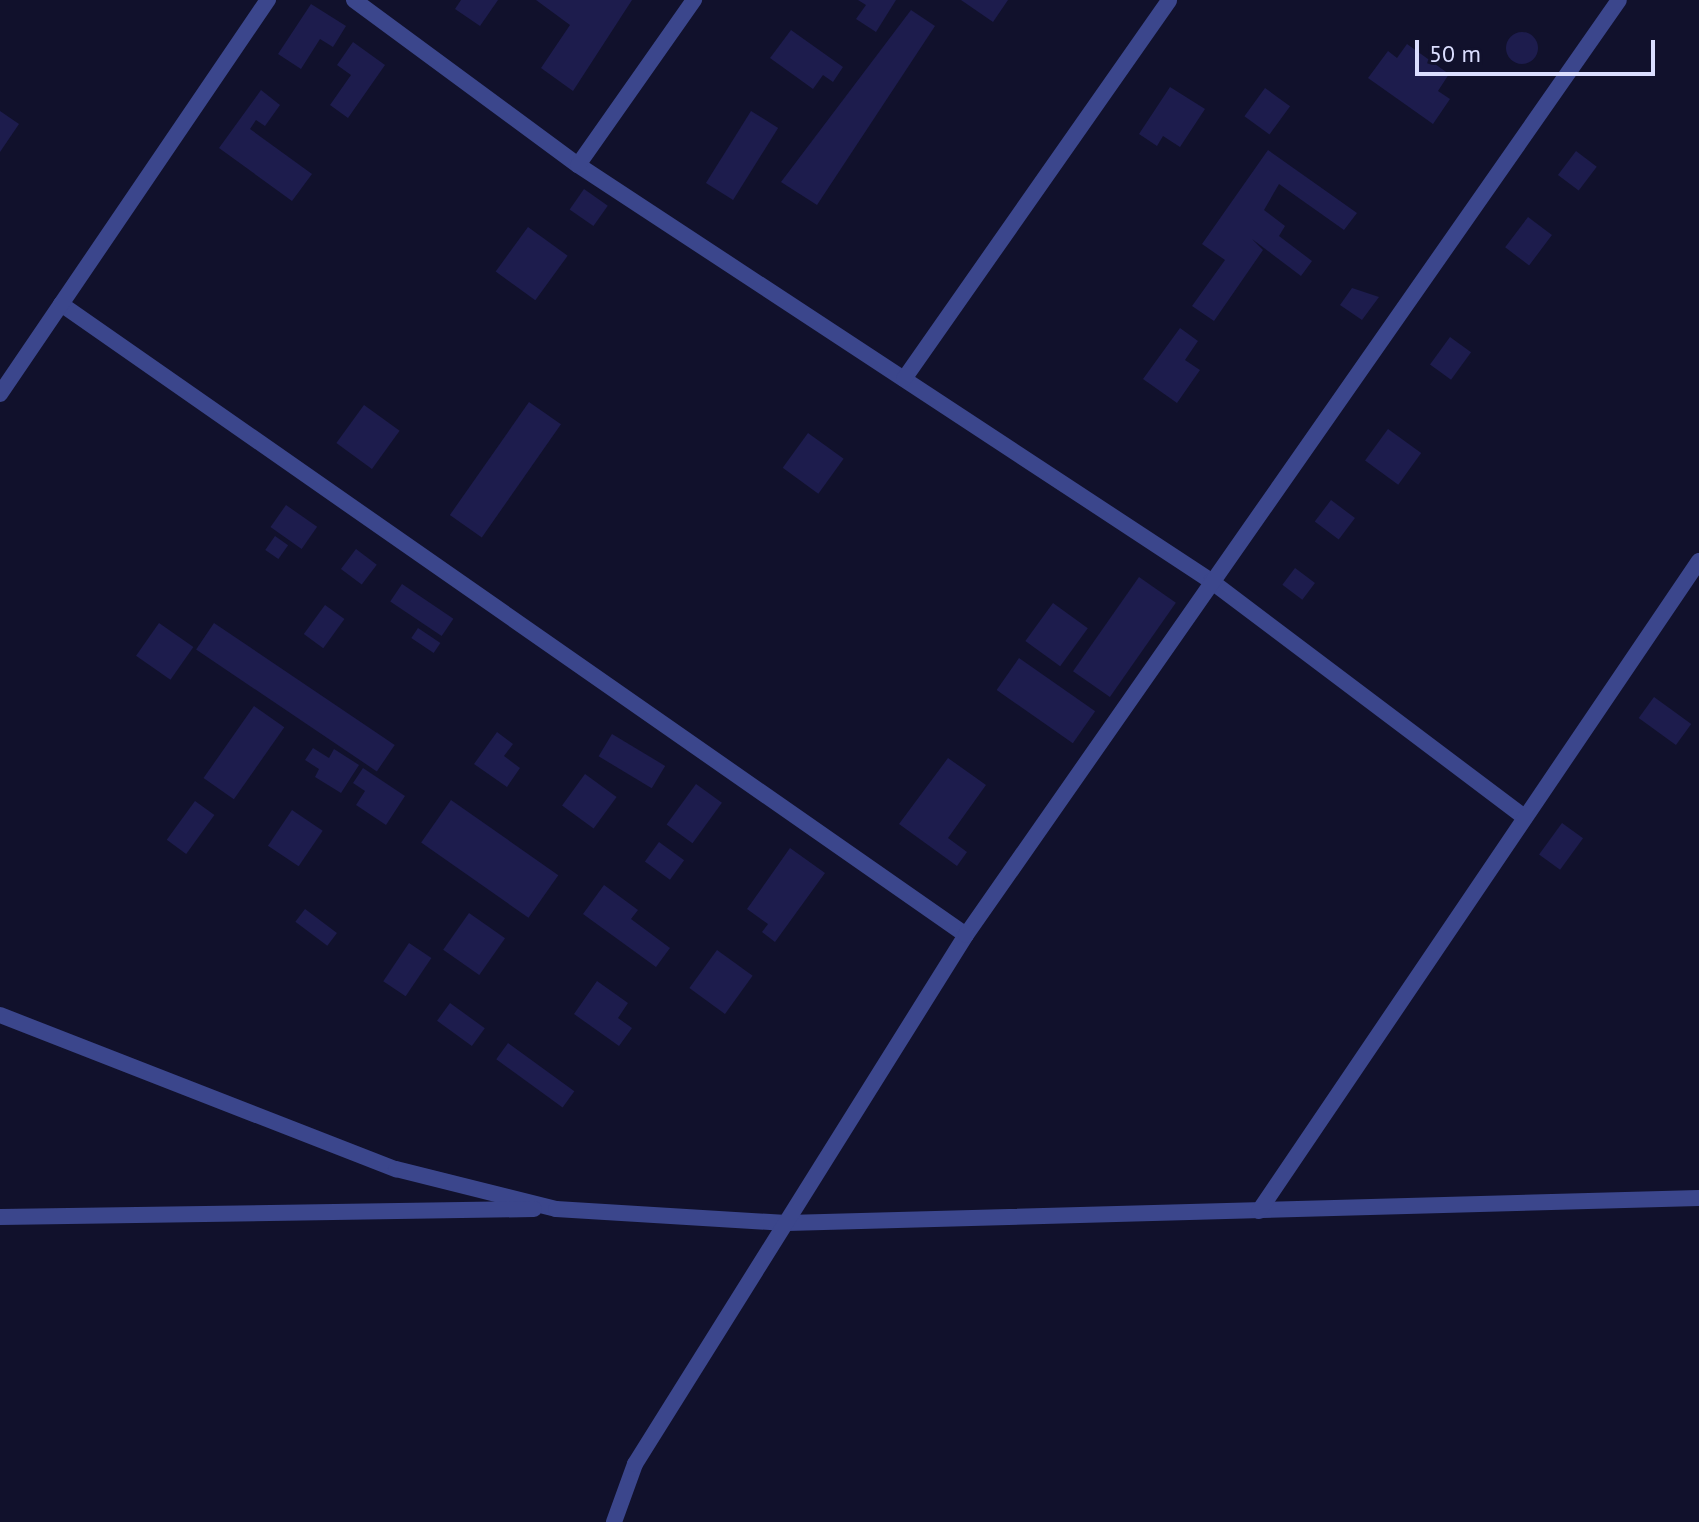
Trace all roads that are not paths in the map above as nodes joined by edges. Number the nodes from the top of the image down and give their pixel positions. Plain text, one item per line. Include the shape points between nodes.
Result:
1 (268, 0) edge
2 (354, 0) edge
3 (694, 0) edge
4 (1169, 0) edge
5 (1619, 0) edge
6 (578, 165) junction
7 (61, 304) junction
8 (904, 379) junction
9 (0, 394) edge
10 (1699, 561) edge
11 (1211, 581) junction
12 (1525, 818) junction
13 (966, 935) junction
14 (0, 1015) edge
15 (1699, 1198) edge
16 (556, 1209) junction
17 (1259, 1211) junction
18 (0, 1217) edge
19 (787, 1223) junction
20 (614, 1522) edge

1 - 7 street
2 - 6 street
3 - 6 street
4 - 8 street
5 - 11 street
6 - 8 street
7 - 9 street
7 - 13 street
8 - 11 street
10 - 12 street
11 - 12 street
11 - 13 street
12 - 17 street
13 - 19 street
14 - 16 street via 396,1169
15 - 17 street
16 - 18 street
16 - 19 street
17 - 19 street
19 - 20 street via 635,1464

